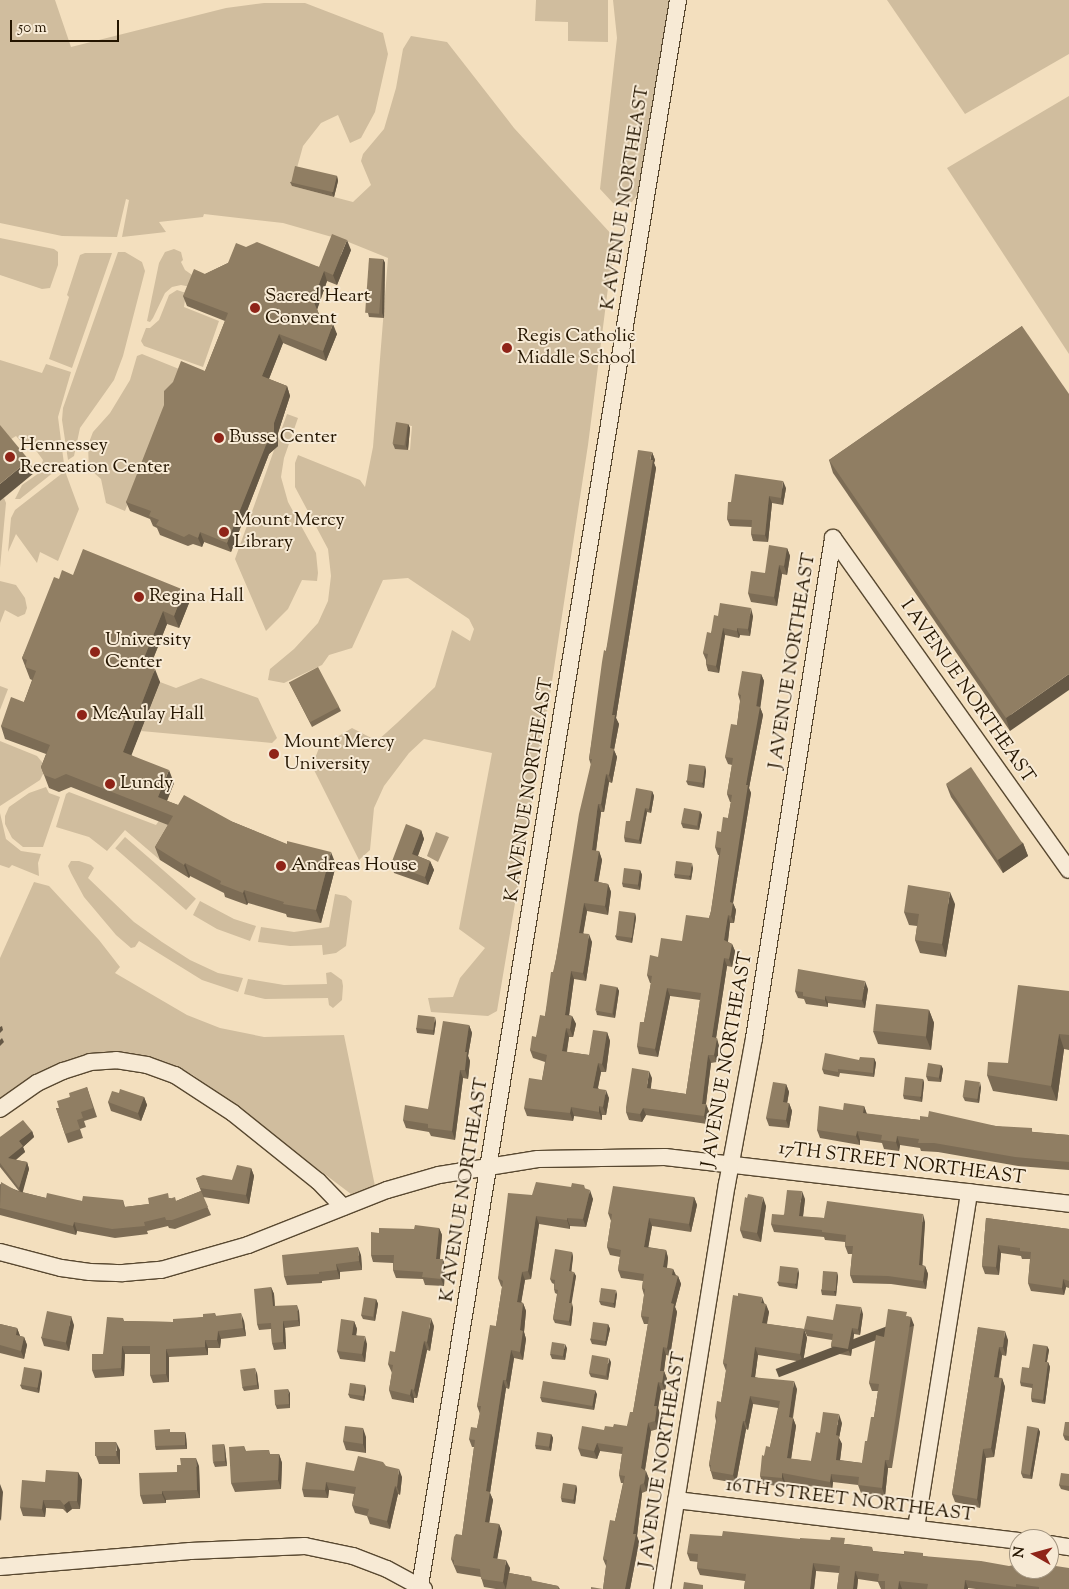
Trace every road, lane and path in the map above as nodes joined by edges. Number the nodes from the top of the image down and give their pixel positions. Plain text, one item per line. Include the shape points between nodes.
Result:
1 (678, 0) edge
2 (833, 538) joint
3 (1069, 870) edge
4 (0, 1109) edge
5 (731, 1164) junction
6 (489, 1166) junction
7 (968, 1192) junction
8 (1069, 1204) edge
9 (344, 1207) junction
10 (0, 1252) edge
11 (676, 1500) junction
12 (916, 1528) junction
13 (1009, 1540) edge
14 (0, 1567) edge
15 (422, 1588) edge
16 (662, 1589) edge

1 - 6 street, K AVENUE NORTHEAST
2 - 3 street, I AVENUE NORTHEAST
2 - 5 street, J AVENUE NORTHEAST
4 - 9 street via 37,1083 90,1062 116,1060 147,1065 175,1075 233,1113 318,1181
5 - 6 street, 17TH STREET NORTHEAST via 665,1157 609,1156 538,1159
5 - 7 street, 17TH STREET NORTHEAST
5 - 11 street, J AVENUE NORTHEAST
6 - 9 street, 17TH STREET NORTHEAST via 439,1175
6 - 15 street, K AVENUE NORTHEAST
7 - 8 street, 17TH STREET NORTHEAST
7 - 12 street
9 - 10 street, 17TH STREET NORTHEAST via 248,1245 161,1270 90,1272
11 - 12 street, 16TH STREET NORTHEAST
11 - 16 street, J AVENUE NORTHEAST
12 - 13 street, 16TH STREET NORTHEAST
14 - 15 street via 190,1551 305,1546 353,1556 387,1569

